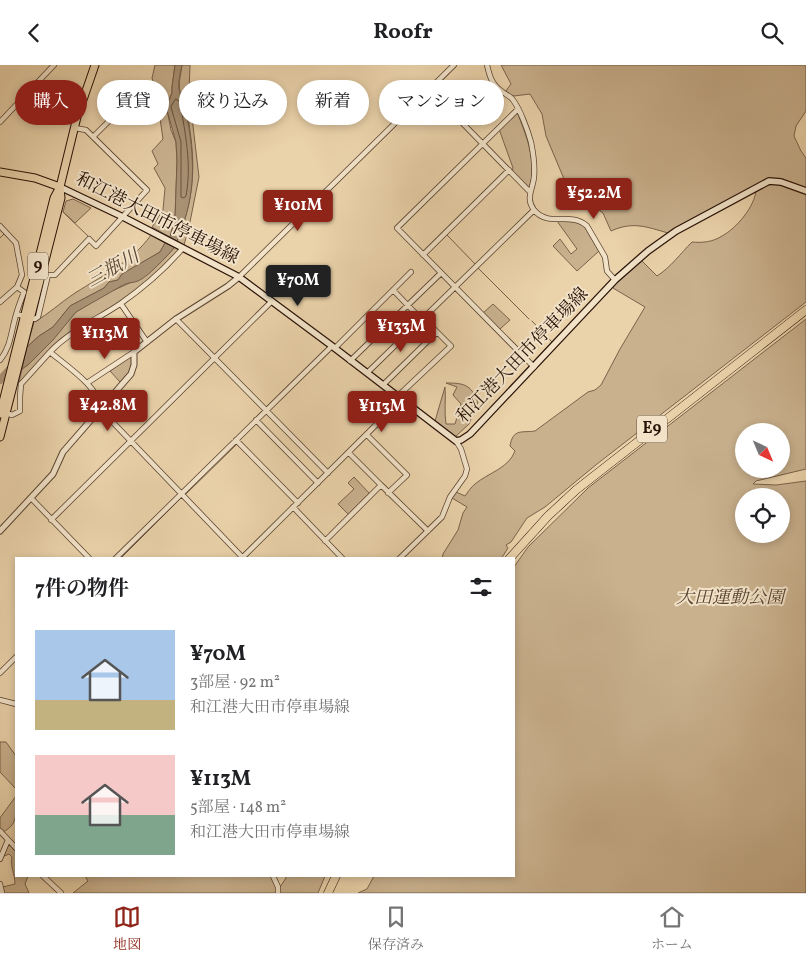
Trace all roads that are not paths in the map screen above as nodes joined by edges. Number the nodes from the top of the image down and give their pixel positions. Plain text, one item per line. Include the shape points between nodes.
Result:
1 (54, 65) edge
2 (95, 65) edge
3 (454, 65) edge
4 (487, 65) edge
5 (41, 80) edge
6 (438, 80) edge
7 (87, 88) edge
8 (15, 107) edge
9 (518, 109) junction
10 (0, 122) edge
11 (76, 125) edge
12 (105, 125) edge
13 (393, 125) edge
14 (465, 125) edge
15 (75, 128) junction
16 (93, 137) junction
17 (483, 143) junction
18 (509, 170) junction
19 (0, 172) edge
20 (60, 187) junction
21 (530, 191) junction
22 (806, 191) edge
23 (534, 210) junction
24 (123, 217) junction
25 (0, 226) edge
26 (182, 247) junction
27 (423, 255) junction
28 (411, 273) dead end
29 (440, 274) dead end
30 (22, 275) junction
31 (239, 277) junction
32 (38, 278) junction
33 (615, 280) junction
34 (17, 287) junction
35 (456, 287) junction
36 (393, 290) junction
37 (272, 301) junction
38 (0, 302) edge
39 (120, 303) junction
40 (407, 305) junction
41 (806, 310) edge
42 (16, 314) junction
43 (28, 317) junction
44 (176, 319) junction
45 (421, 319) junction
46 (437, 331) junction
47 (147, 342) junction
48 (333, 347) junction
49 (50, 352) junction
50 (134, 352) junction
51 (215, 357) junction
52 (0, 360) edge
53 (350, 361) junction
54 (534, 367) junction
55 (367, 373) junction
56 (87, 383) junction
57 (383, 385) junction
58 (400, 398) junction
59 (101, 410) junction
60 (266, 411) junction
61 (3, 412) edge
62 (256, 420) junction
63 (1, 433) edge
64 (367, 435) junction
65 (236, 440) junction
66 (130, 441) junction
67 (456, 441) junction
68 (349, 453) junction
69 (328, 473) junction
70 (318, 483) junction
71 (381, 485) junction
72 (181, 493) junction
73 (388, 493) junction
74 (31, 499) junction
75 (298, 503) junction
76 (293, 507) junction
77 (52, 520) junction
78 (0, 531) edge
79 (428, 531) junction
80 (325, 541) junction
81 (88, 557) edge
82 (117, 557) edge
83 (241, 557) edge
84 (243, 557) edge
85 (341, 557) edge
86 (401, 557) edge
87 (511, 557) edge
88 (15, 658) edge
89 (0, 673) edge
90 (0, 700) edge
91 (15, 704) edge
92 (0, 831) edge
93 (8, 840) junction
94 (15, 847) edge
95 (0, 859) edge
96 (44, 877) edge
97 (273, 877) edge
98 (336, 877) edge
99 (0, 886) edge
100 (2, 893) edge
101 (61, 893) edge
102 (278, 893) edge
103 (328, 893) edge

1 - 5 street
2 - 7 highway, 9
3 - 6 street
4 - 9 street via 490,81 512,99
8 - 10 street
9 - 17 street
9 - 21 street via 531,143 534,177
11 - 15 highway, 9
12 - 16 street
13 - 31 street
14 - 17 street
15 - 16 street via 86,130
15 - 20 highway, 9
16 - 24 street via 147,190
17 - 18 street
17 - 27 street via 397,228
18 - 21 street
18 - 27 street
19 - 20 highway via 35,178
20 - 24 main road, 和江港大田市停車場線
20 - 32 highway, 9 via 61,198
21 - 23 street
22 - 33 main road, 和江港大田市停車場線 via 781,181 769,181 758,186 661,240
23 - 33 street via 547,218 564,218 587,226 605,257 607,271
23 - 35 street
24 - 26 main road, 和江港大田市停車場線
24 - 43 street via 96,246 89,239 55,275 48,275 38,317
25 - 30 street via 16,243
26 - 31 main road, 和江港大田市停車場線
26 - 39 street via 155,278
27 - 35 street
28 - 36 street
29 - 40 street
30 - 32 street
30 - 34 street
31 - 37 main road, 和江港大田市停車場線
31 - 44 street
32 - 43 highway, 9
33 - 54 main road, 和江港大田市停車場線
34 - 38 street
34 - 42 street via 24,293
35 - 45 street
35 - 54 street
36 - 40 street
36 - 48 street
37 - 48 main road, 和江港大田市停車場線
37 - 51 street
39 - 47 street
39 - 49 street via 70,333
40 - 45 street
40 - 53 street
41 - 87 highway, E9 via 576,490
42 - 43 street
42 - 52 street via 9,344
43 - 61 highway, 9
43 - 61 highway, 9 via 27,333 9,401
44 - 47 street
44 - 51 street
45 - 46 street
45 - 55 street
46 - 57 street
46 - 58 street via 451,346
47 - 50 street
48 - 53 main road, 和江港大田市停車場線
48 - 60 street
49 - 56 street
49 - 61 street via 22,384 20,411 12,415
50 - 56 street
50 - 59 street via 131,374
51 - 60 street
51 - 66 street
53 - 55 main road, 和江港大田市停車場線
54 - 67 main road, 和江港大田市停車場線 via 470,434
55 - 57 main road, 和江港大田市停車場線
56 - 59 street
57 - 58 main road, 和江港大田市停車場線
58 - 64 street
58 - 67 main road, 和江港大田市停車場線
59 - 66 street
59 - 74 street via 63,452 53,474
60 - 62 street
60 - 69 street
61 - 63 highway, 9
62 - 65 street
62 - 70 street
64 - 68 street
64 - 73 street via 407,475
65 - 72 street
65 - 75 street
66 - 72 street
66 - 77 street
67 - 79 street via 467,469 465,476 450,497 442,517
68 - 69 street
68 - 71 street
69 - 70 street
70 - 75 street
71 - 73 street
71 - 80 street
72 - 82 street
72 - 83 street
73 - 79 street
74 - 77 street
74 - 78 street
75 - 76 street
76 - 80 street
76 - 84 street
77 - 81 street
79 - 86 street
80 - 85 street
88 - 89 street
90 - 91 street
92 - 93 street
93 - 94 street
93 - 95 street
96 - 101 street
97 - 102 street
98 - 103 highway
99 - 100 street

